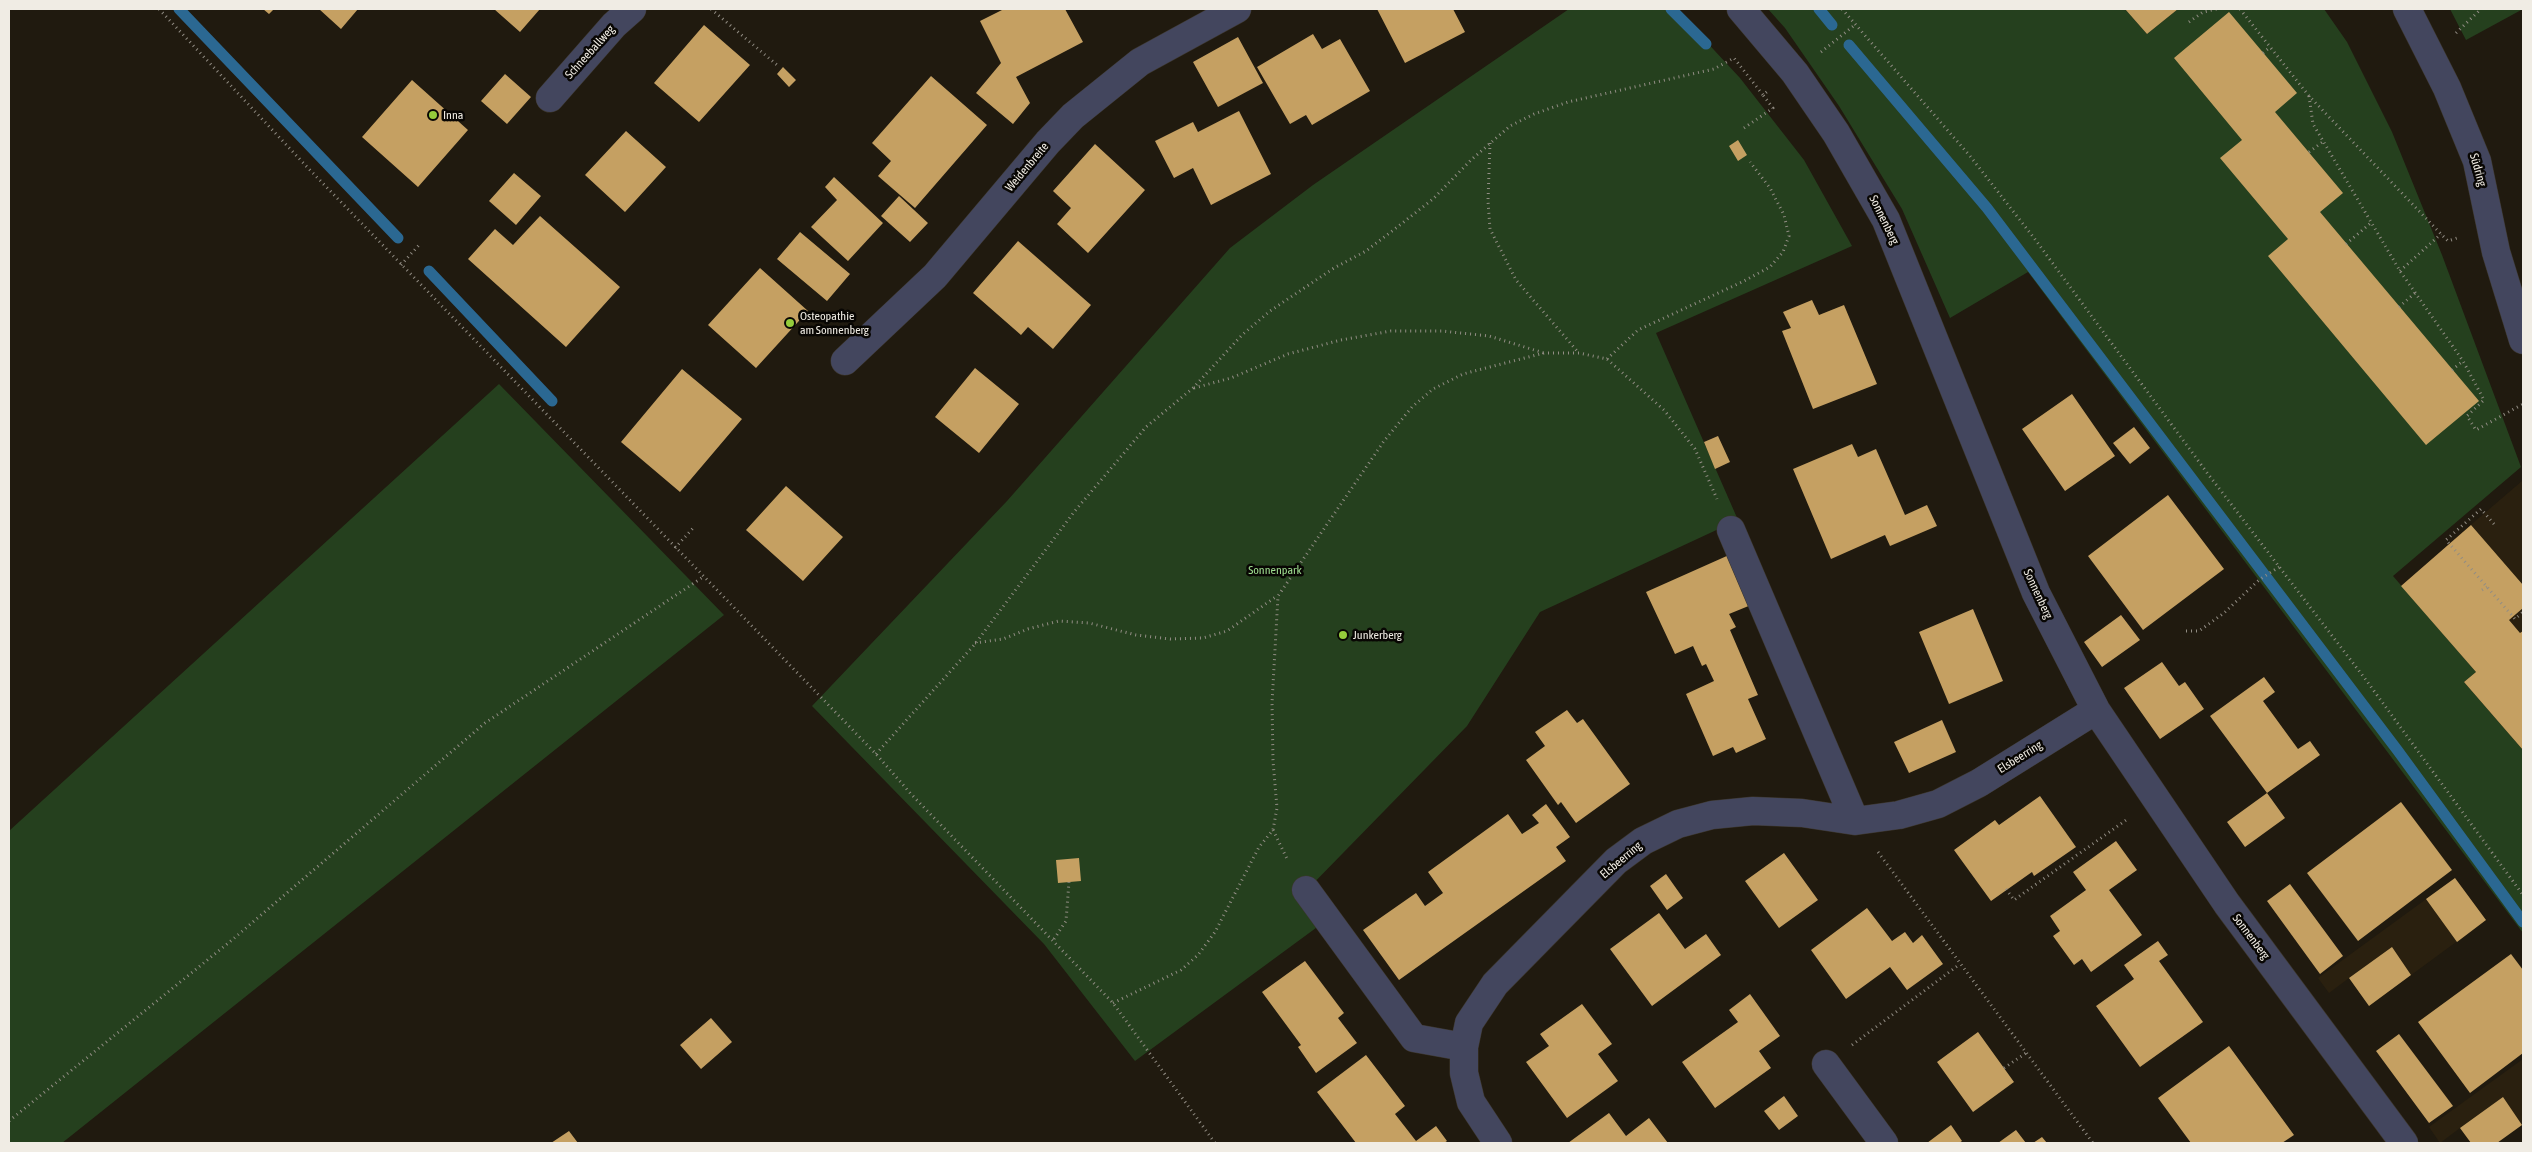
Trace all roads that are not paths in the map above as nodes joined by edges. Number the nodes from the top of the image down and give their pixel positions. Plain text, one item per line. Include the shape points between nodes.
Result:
1 (632, 9) edge
2 (1237, 9) edge
3 (1740, 9) edge
4 (2407, 9) edge
5 (550, 98) dead end
6 (2523, 340) edge
7 (845, 361) dead end
8 (1731, 530) road end
9 (2096, 710) junction
10 (1855, 821) junction
11 (1306, 890) dead end
12 (1464, 1047) junction
13 (1826, 1064) road end
14 (1498, 1143) edge
15 (1884, 1143) edge
16 (2404, 1143) edge

1 - 5 street, Schneeballweg
2 - 7 street, Weidenbreite via 1140,62 1073,116 935,276
3 - 9 street, Sonnenberg via 1795,73 1836,133 1886,220 2036,592
4 - 6 street, Südring via 2447,88 2474,152 2490,228
8 - 10 street
9 - 10 street, Elsbeerring via 1978,784 1938,804 1899,815
9 - 16 street, Sonnenberg via 2227,904
10 - 12 street, Elsbeerring via 1802,813 1753,811 1712,815 1678,824 1643,841 1616,861 1496,984 1469,1023
11 - 12 street via 1414,1038
12 - 14 street, Elsbeerring via 1464,1073 1471,1102
13 - 15 street

